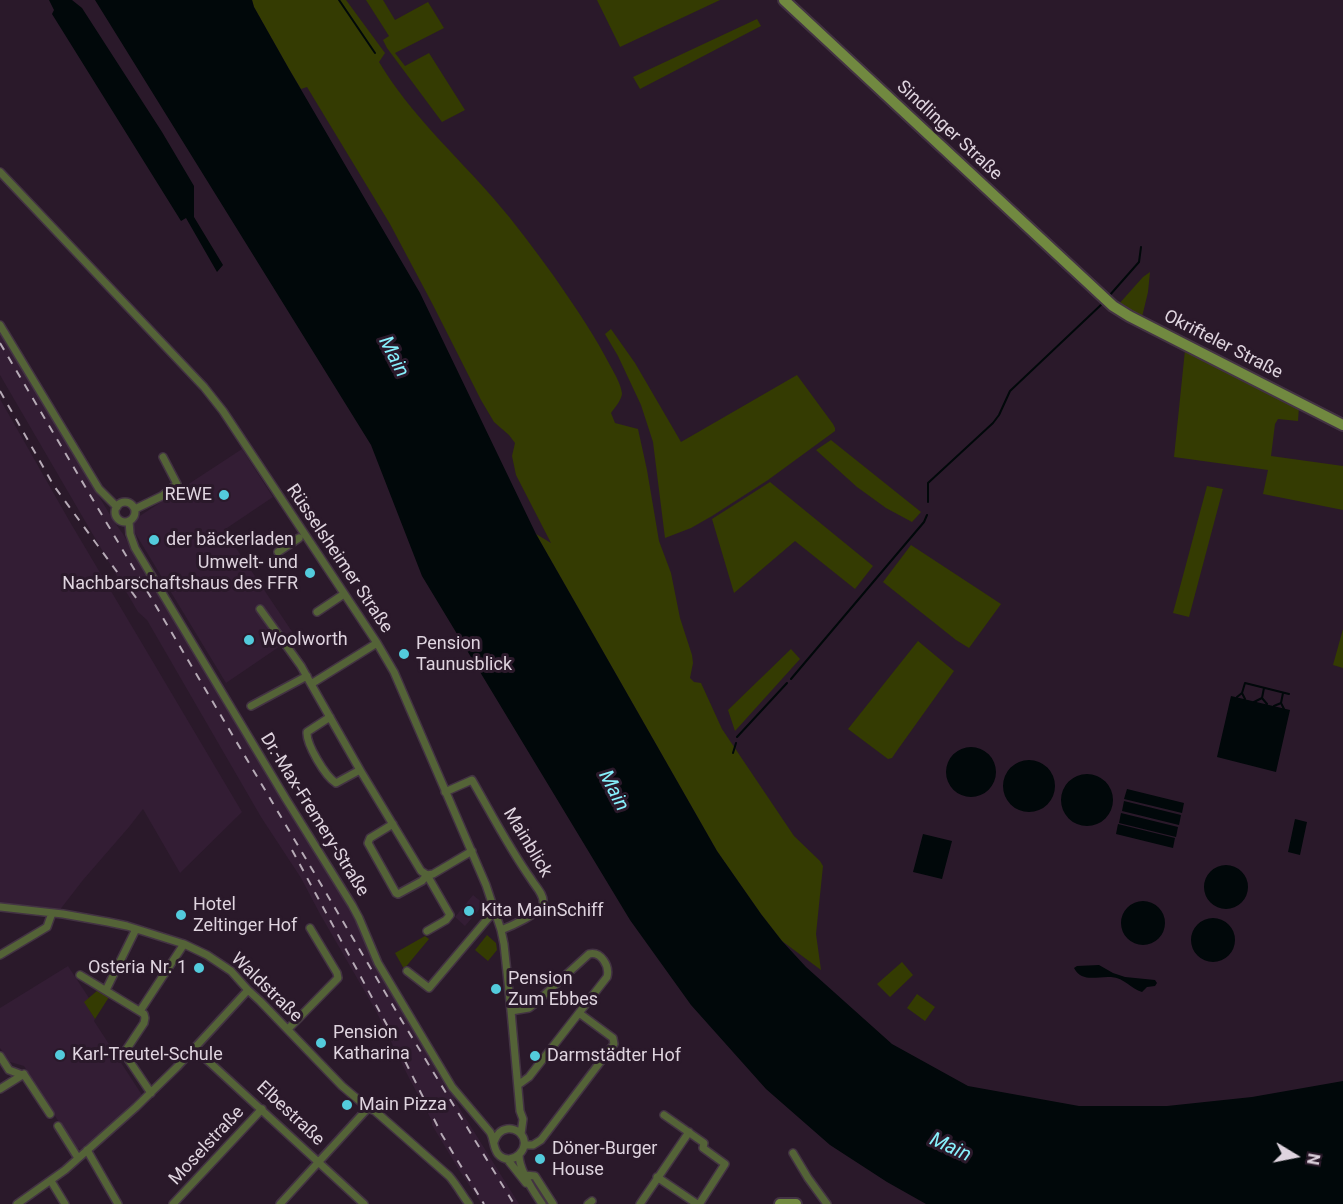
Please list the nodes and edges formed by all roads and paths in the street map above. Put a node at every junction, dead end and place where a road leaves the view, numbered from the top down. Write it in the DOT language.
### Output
graph roads {
  1 [pos="784,0"];
  2 [pos="0,172"];
  3 [pos="1092,287"];
  4 [pos="0,325"];
  5 [pos="1343,425"];
  6 [pos="163,457"];
  7 [pos="117,507"];
  8 [pos="135,509"];
  9 [pos="129,521"];
  10 [pos="299,538"];
  11 [pos="278,552"];
  12 [pos="344,594"];
  13 [pos="260,609"];
  14 [pos="317,612"];
  15 [pos="377,643"];
  16 [pos="307,676"];
  17 [pos="311,684"];
  18 [pos="251,706"];
  19 [pos="330,717"];
  20 [pos="360,770"];
  21 [pos="445,792"];
  22 [pos="393,824"];
  23 [pos="472,851"];
  24 [pos="427,874"];
  25 [pos="0,907"];
  26 [pos="495,910"];
  27 [pos="51,913"];
  28 [pos="310,927"];
  29 [pos="136,929"];
  30 [pos="501,930"];
  31 [pos="427,931"];
  32 [pos="184,944"];
  33 [pos="0,955"];
  34 [pos="407,971"];
  35 [pos="80,975"];
  36 [pos="106,990"];
  37 [pos="248,990"];
  38 [pos="140,1011"];
  39 [pos="511,1011"];
  40 [pos="579,1013"];
  41 [pos="288,1029"];
  42 [pos="194,1048"];
  43 [pos="0,1056"];
  44 [pos="24,1074"];
  45 [pos="518,1085"];
  46 [pos="0,1089"];
  47 [pos="151,1093"];
  48 [pos="368,1108"];
  49 [pos="262,1109"];
  50 [pos="520,1111"];
  51 [pos="50,1114"];
  52 [pos="664,1115"];
  53 [pos="481,1120"];
  54 [pos="58,1126"];
  55 [pos="509,1129"];
  56 [pos="500,1132"];
  57 [pos="689,1132"];
  58 [pos="520,1134"];
  59 [pos="494,1142"];
  60 [pos="524,1145"];
  61 [pos="87,1150"];
  62 [pos="793,1153"];
  63 [pos="519,1155"];
  64 [pos="78,1158"];
  65 [pos="507,1159"];
  66 [pos="319,1162"];
  67 [pos="525,1175"];
  68 [pos="657,1178"];
  69 [pos="51,1181"];
  70 [pos="532,1189"];
  71 [pos="17,1204"];
  72 [pos="65,1204"];
  73 [pos="118,1204"];
  74 [pos="173,1204"];
  75 [pos="280,1204"];
  76 [pos="364,1204"];
  77 [pos="469,1204"];
  78 [pos="542,1204"];
  79 [pos="553,1204"];
  80 [pos="640,1204"];
  81 [pos="780,1204"];
  82 [pos="796,1204"];
  83 [pos="827,1204"];
  1 -- 3 [label="street, Sindlinger Straße"];
  2 -- 12 [label="street, Rüsselsheimer Straße"];
  3 -- 5 [label="street, Okrifteler Straße"];
  4 -- 7 [label="street"];
  6 -- 8 [label="street"];
  7 -- 8 [label="street"];
  7 -- 9 [label="street"];
  8 -- 9 [label="street"];
  9 -- 53 [label="street, Dr.-Max-Fremery-Straße"];
  10 -- 11 [label="street"];
  12 -- 14 [label="street"];
  12 -- 15 [label="street, Rüsselsheimer Straße"];
  13 -- 16 [label="street"];
  15 -- 17 [label="street"];
  15 -- 21 [label="street, Rüsselsheimer Straße"];
  16 -- 17 [label="street"];
  16 -- 18 [label="street"];
  17 -- 19 [label="street"];
  19 -- 20 [label="street"];
  19 -- 20 [label="street"];
  20 -- 22 [label="street"];
  21 -- 23 [label="street, Rüsselsheimer Straße"];
  21 -- 30 [label="street, Mainblick"];
  22 -- 24 [label="street"];
  22 -- 24 [label="street"];
  23 -- 24 [label="street"];
  23 -- 26 [label="street, Rüsselsheimer Straße"];
  24 -- 31 [label="street"];
  25 -- 27 [label="street, Waldstraße"];
  26 -- 30 [label="street, Rüsselsheimer Straße"];
  26 -- 34 [label="street"];
  27 -- 29 [label="street, Waldstraße"];
  27 -- 33 [label="street"];
  28 -- 41 [label="street"];
  29 -- 32 [label="street, Waldstraße"];
  29 -- 36 [label="street"];
  30 -- 39 [label="street, Rüsselsheimer Straße"];
  32 -- 37 [label="street, Waldstraße"];
  32 -- 38 [label="street"];
  35 -- 36 [label="street"];
  36 -- 38 [label="street"];
  37 -- 41 [label="street, Waldstraße"];
  37 -- 42 [label="street"];
  38 -- 47 [label="street"];
  39 -- 40 [label="street"];
  39 -- 45 [label="street, Rüsselsheimer Straße"];
  40 -- 45 [label="street"];
  40 -- 60 [label="street"];
  41 -- 48 [label="street, Waldstraße"];
  42 -- 47 [label="street"];
  42 -- 49 [label="street, Elbestraße"];
  43 -- 44 [label="street"];
  44 -- 46 [label="street"];
  44 -- 51 [label="street"];
  45 -- 50 [label="street, Rüsselsheimer Straße"];
  47 -- 61 [label="street"];
  48 -- 66 [label="street"];
  48 -- 77 [label="street, Waldstraße"];
  49 -- 66 [label="street, Elbestraße"];
  49 -- 74 [label="street, Moselstraße"];
  50 -- 55 [label="street"];
  50 -- 58 [label="street, Rüsselsheimer Straße"];
  52 -- 57 [label="street"];
  53 -- 56 [label="street, Dr.-Max-Fremery-Straße"];
  53 -- 59 [label="street, Dr.-Max-Fremery-Straße"];
  54 -- 64 [label="street"];
  55 -- 56 [label="street"];
  55 -- 58 [label="street"];
  56 -- 59 [label="street"];
  57 -- 68 [label="street"];
  57 -- 68 [label="street"];
  58 -- 60 [label="street"];
  59 -- 65 [label="street"];
  60 -- 63 [label="street"];
  61 -- 64 [label="street"];
  61 -- 73 [label="street"];
  62 -- 83 [label="street"];
  63 -- 65 [label="street"];
  63 -- 67 [label="street"];
  64 -- 69 [label="street"];
  65 -- 70 [label="street"];
  66 -- 75 [label="street"];
  66 -- 76 [label="street, Elbestraße"];
  67 -- 70 [label="street"];
  67 -- 79 [label="street"];
  68 -- 80 [label="street"];
  69 -- 71 [label="street"];
  69 -- 72 [label="street"];
  70 -- 78 [label="street"];
  81 -- 82 [label="street"];
}
